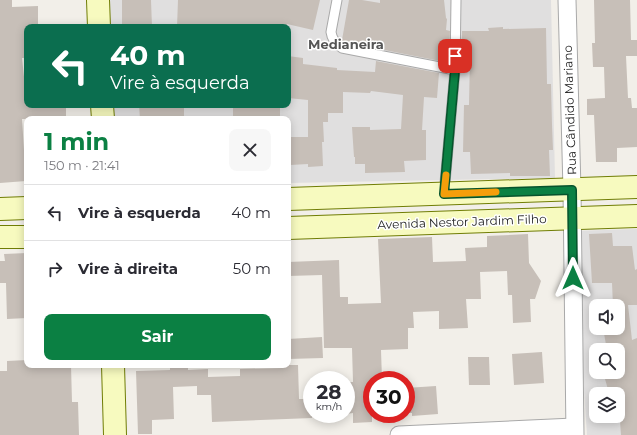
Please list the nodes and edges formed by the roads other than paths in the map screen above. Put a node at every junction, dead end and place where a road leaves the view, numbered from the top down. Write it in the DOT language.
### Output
graph roads {
  1 [pos="98,0"];
  2 [pos="337,0"];
  3 [pos="456,0"];
  4 [pos="567,0"];
  5 [pos="99,24"];
  6 [pos="455,70"];
  7 [pos="637,188"];
  8 [pos="572,190"];
  9 [pos="444,194"];
  10 [pos="291,200"];
  11 [pos="24,208"];
  12 [pos="0,209"];
  13 [pos="637,216"];
  14 [pos="573,218"];
  15 [pos="291,228"];
  16 [pos="24,236"];
  17 [pos="0,238"];
  18 [pos="113,368"];
  19 [pos="575,431"];
  20 [pos="115,435"];
  21 [pos="399,435"];
  1 -- 5 [label="main road"];
  2 -- 6 [label="lane"];
  3 -- 6 [label="lane"];
  4 -- 8 [label="street, Rua Cândido Mariano"];
  6 -- 9 [label="lane"];
  7 -- 8 [label="main road"];
  8 -- 9 [label="main road"];
  8 -- 14 [label="street, Rua Cândido Mariano"];
  9 -- 10 [label="main road"];
  11 -- 12 [label="main road"];
  13 -- 14 [label="main road, Avenida Nestor Jardim Filho"];
  14 -- 15 [label="main road, Avenida Nestor Jardim Filho"];
  14 -- 19 [label="street, Rua Cândido Mariano"];
  16 -- 17 [label="main road"];
  18 -- 20 [label="main road"];
  19 -- 21 [label="street"];
}
